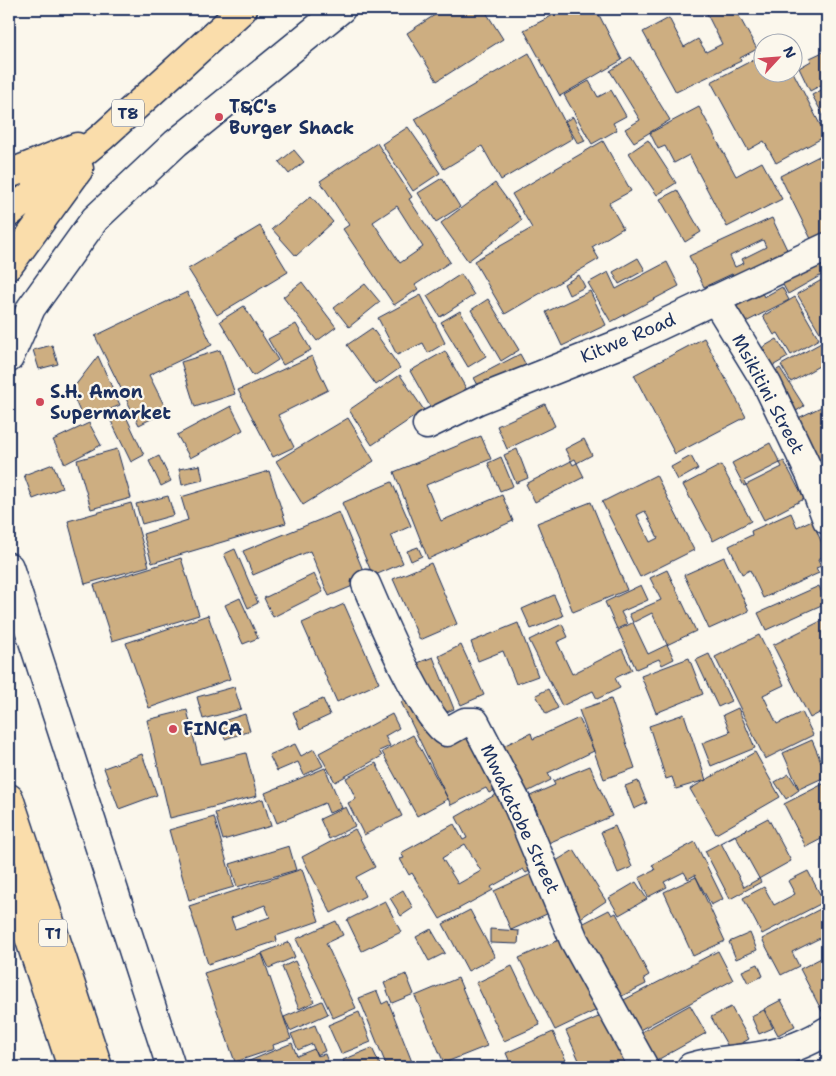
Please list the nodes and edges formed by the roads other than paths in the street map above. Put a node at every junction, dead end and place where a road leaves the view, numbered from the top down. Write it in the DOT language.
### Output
graph roads {
  1 [pos="243,9"];
  2 [pos="341,9"];
  3 [pos="102,137"];
  4 [pos="9,174"];
  5 [pos="9,213"];
  6 [pos="827,247"];
  7 [pos="9,266"];
  8 [pos="715,299"];
  9 [pos="9,358"];
  10 [pos="427,425"];
  11 [pos="827,520"];
  12 [pos="9,567"];
  13 [pos="366,584"];
  14 [pos="9,798"];
  15 [pos="9,877"];
  16 [pos="827,1031"];
  17 [pos="72,1067"];
  18 [pos="98,1067"];
  19 [pos="171,1067"];
  20 [pos="644,1067"];
  21 [pos="691,1067"];
  1 -- 3 [label="highway, T8"];
  2 -- 9 [label="street"];
  3 -- 4 [label="highway"];
  3 -- 5 [label="highway, T8"];
  3 -- 7 [label="highway"];
  6 -- 8 [label="street, Kitwe Road"];
  8 -- 10 [label="street, Kitwe Road"];
  8 -- 11 [label="street, Msikitini Street"];
  12 -- 19 [label="street"];
  13 -- 20 [label="street, Mwakatobe Street"];
  14 -- 18 [label="highway, T1"];
  15 -- 17 [label="highway, T1"];
  16 -- 21 [label="street"];
}
